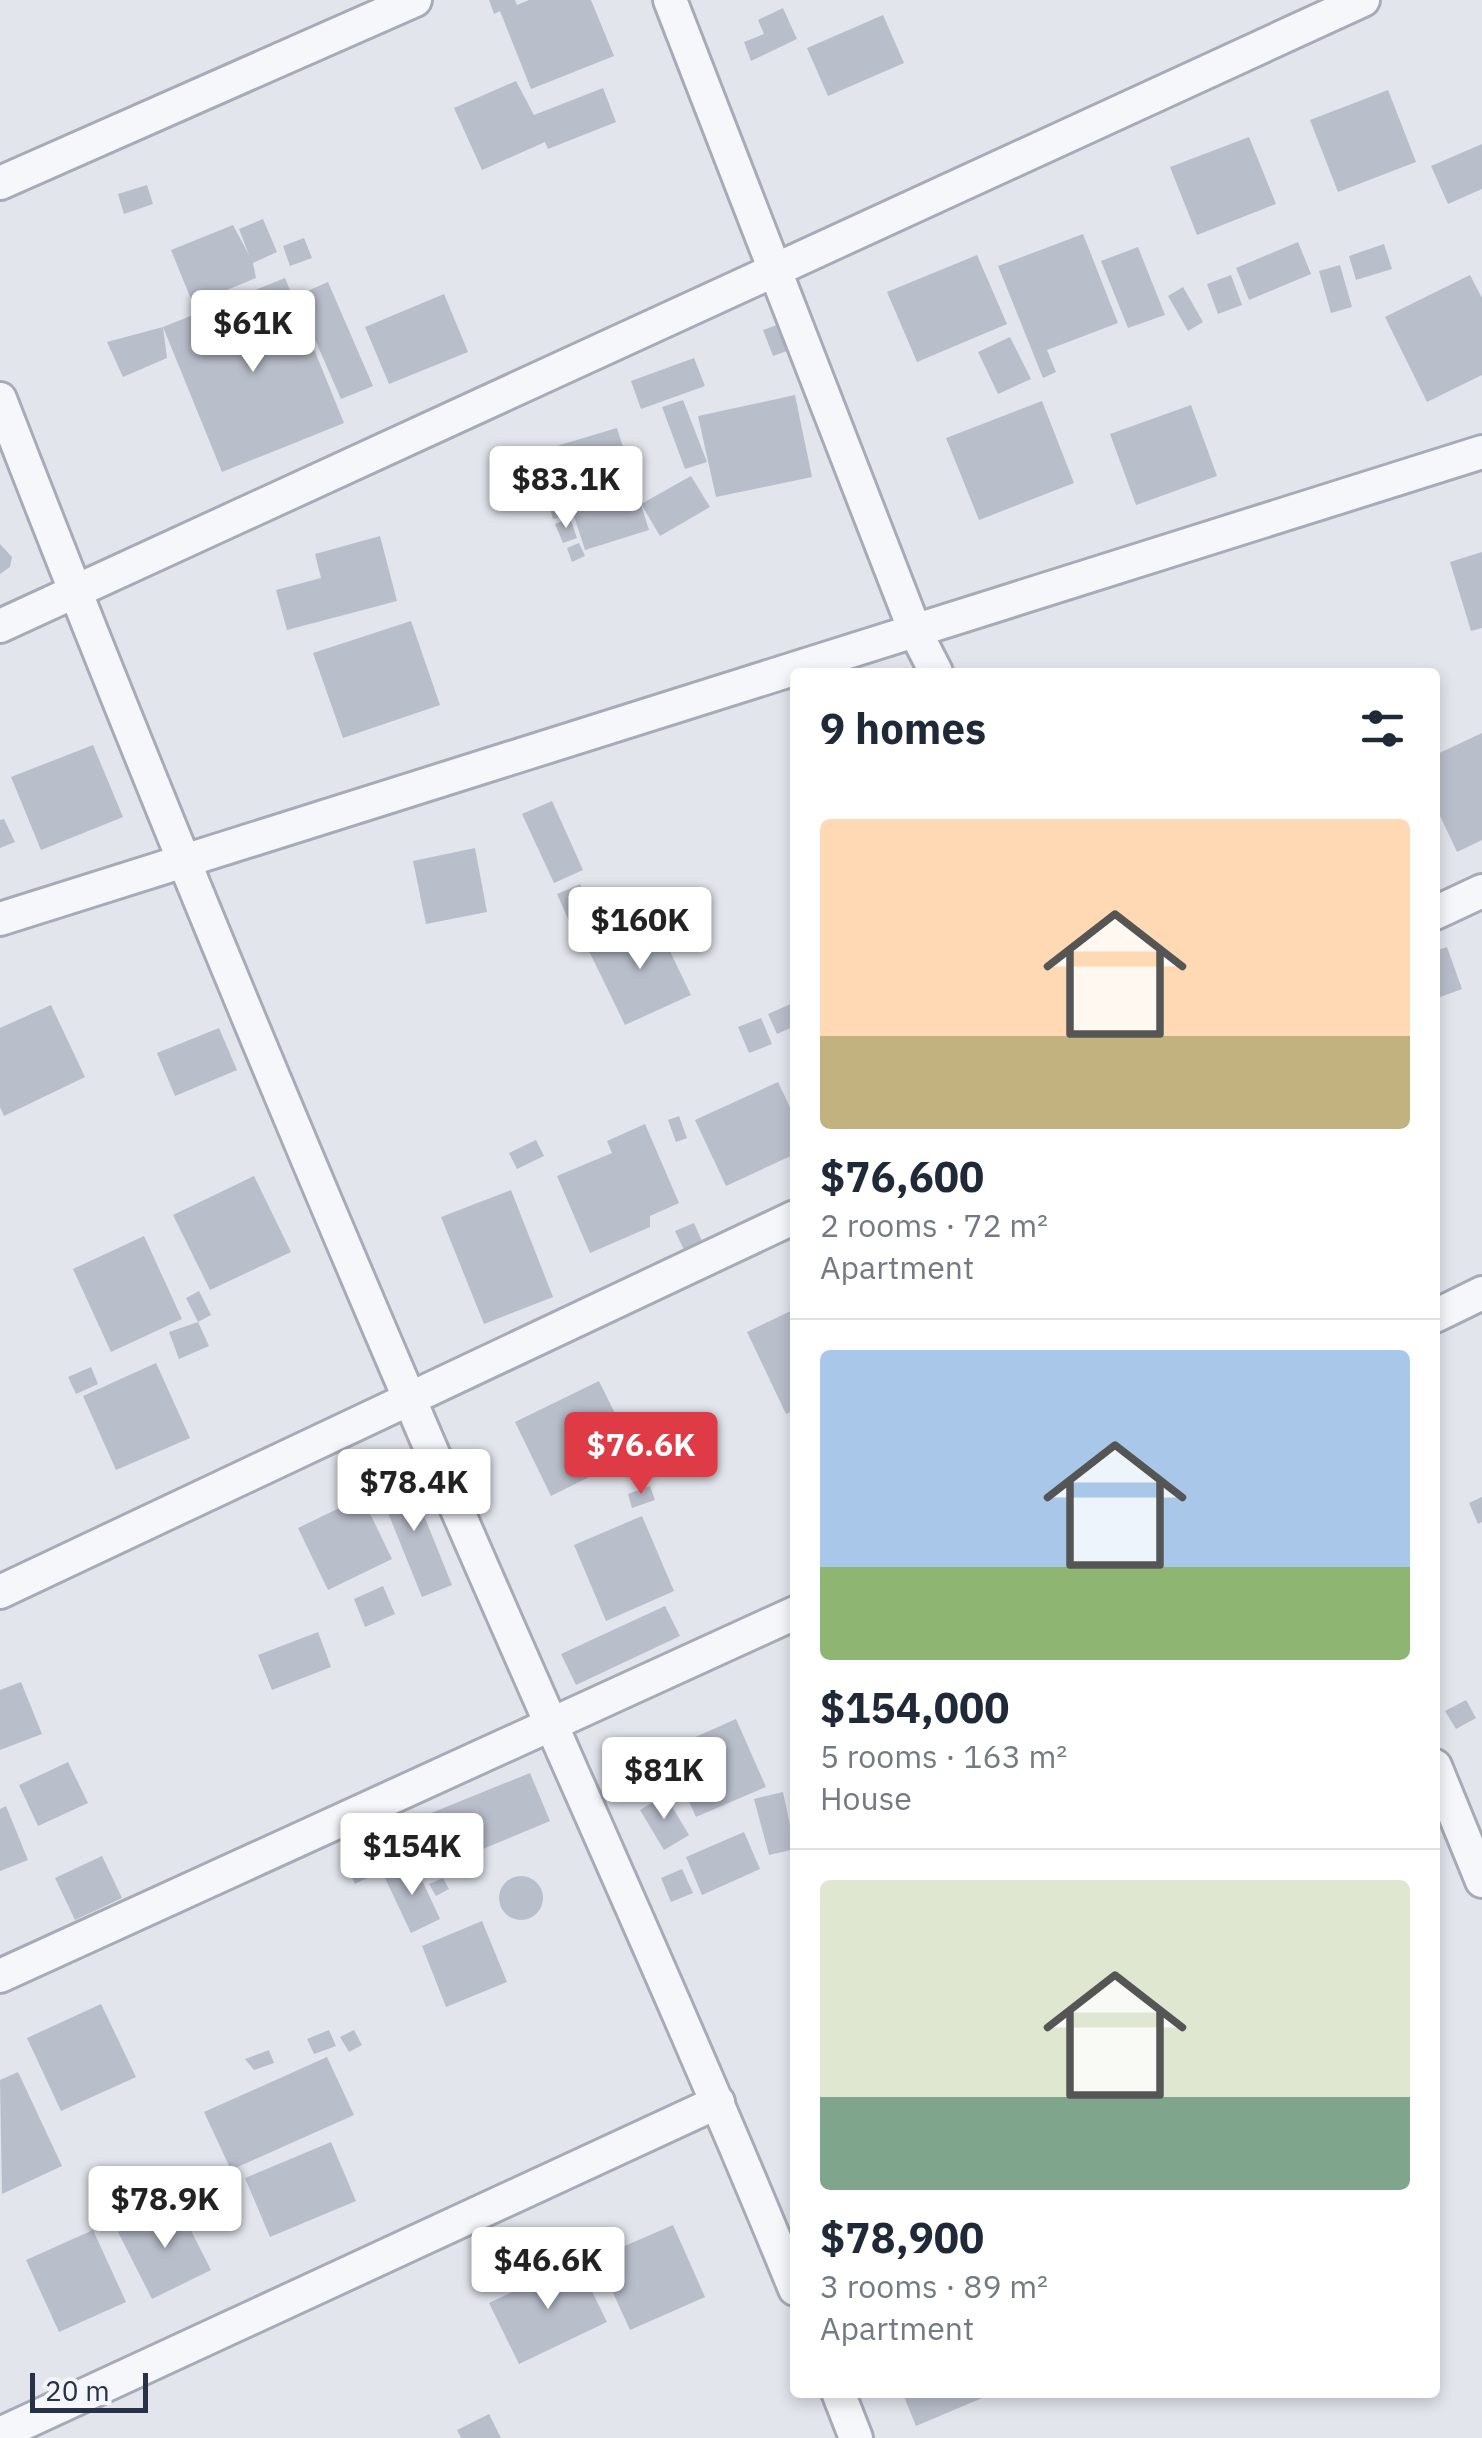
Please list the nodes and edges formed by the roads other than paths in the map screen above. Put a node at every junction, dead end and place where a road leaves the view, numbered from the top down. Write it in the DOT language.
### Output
graph roads {
  1 [pos="415,0"];
  2 [pos="670,0"];
  3 [pos="1363,0"];
  4 [pos="0,183"];
  5 [pos="776,270"];
  6 [pos="0,399"];
  7 [pos="1482,452"];
  8 [pos="74,592"];
  9 [pos="0,626"];
  10 [pos="915,630"];
  11 [pos="795,668"];
  12 [pos="934,668"];
  13 [pos="790,669"];
  14 [pos="186,860"];
  15 [pos="1482,891"];
  16 [pos="1440,912"];
  17 [pos="0,918"];
  18 [pos="790,1218"];
  19 [pos="1482,1293"];
  20 [pos="1440,1314"];
  21 [pos="409,1398"];
  22 [pos="0,1592"];
  23 [pos="790,1615"];
  24 [pos="551,1726"];
  25 [pos="1440,1778"];
  26 [pos="1482,1881"];
  27 [pos="0,1976"];
  28 [pos="718,2102"];
  29 [pos="790,2276"];
  30 [pos="840,2398"];
  31 [pos="0,2435"];
  32 [pos="856,2438"];
  1 -- 4 [label="street"];
  2 -- 5 [label="street"];
  3 -- 5 [label="street"];
  5 -- 8 [label="street"];
  5 -- 10 [label="street"];
  6 -- 8 [label="street"];
  7 -- 10 [label="street"];
  8 -- 9 [label="street"];
  8 -- 14 [label="street"];
  10 -- 11 [label="street"];
  10 -- 12 [label="street"];
  13 -- 14 [label="street"];
  14 -- 17 [label="street"];
  14 -- 21 [label="street"];
  15 -- 16 [label="street"];
  18 -- 21 [label="street"];
  19 -- 20 [label="street"];
  21 -- 22 [label="street"];
  21 -- 24 [label="street"];
  23 -- 24 [label="street"];
  24 -- 27 [label="street"];
  24 -- 28 [label="street"];
  25 -- 26 [label="street"];
  28 -- 29 [label="street"];
  28 -- 31 [label="street"];
  30 -- 32 [label="street"];
}
